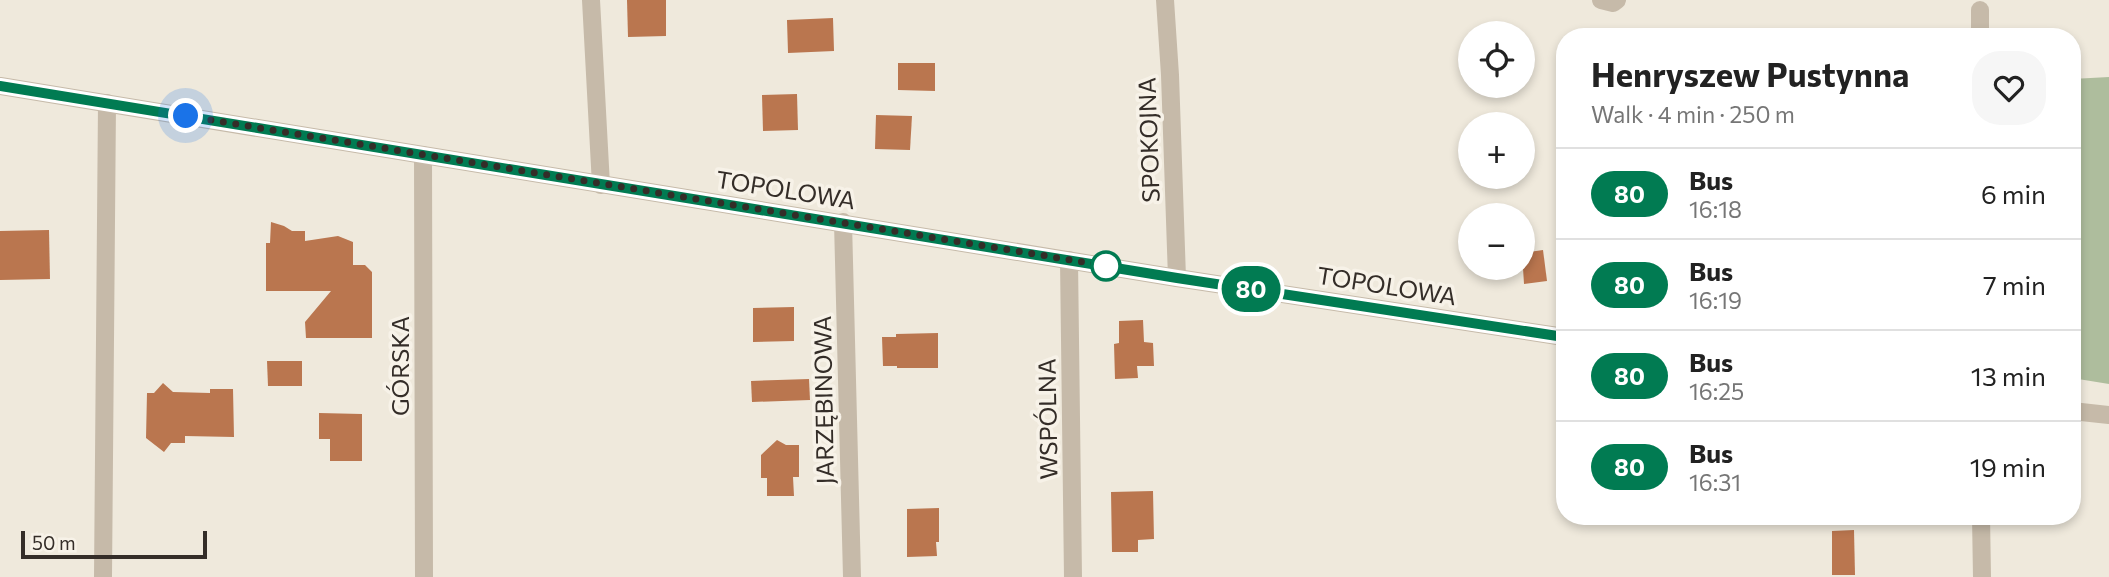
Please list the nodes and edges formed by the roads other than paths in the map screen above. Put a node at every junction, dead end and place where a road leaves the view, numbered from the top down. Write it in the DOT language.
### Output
graph roads {
  1 [pos="591,0"];
  2 [pos="1165,0"];
  3 [pos="1980,9"];
  4 [pos="1980,28"];
  5 [pos="0,86"];
  6 [pos="107,103"];
  7 [pos="423,155"];
  8 [pos="601,185"];
  9 [pos="843,222"];
  10 [pos="1069,260"];
  11 [pos="1177,278"];
  12 [pos="1556,336"];
  13 [pos="2081,412"];
  14 [pos="2109,415"];
  15 [pos="1981,525"];
  16 [pos="103,577"];
  17 [pos="424,577"];
  18 [pos="852,577"];
  19 [pos="1073,577"];
  20 [pos="1982,577"];
  1 -- 8 [label="street"];
  2 -- 11 [label="street, SPOKOJNA"];
  3 -- 4 [label="street"];
  5 -- 6 [label="street, TOPOLOWA"];
  6 -- 7 [label="street, TOPOLOWA"];
  6 -- 16 [label="street"];
  7 -- 8 [label="street, TOPOLOWA"];
  7 -- 17 [label="street, GÓRSKA"];
  8 -- 9 [label="street, TOPOLOWA"];
  9 -- 10 [label="street, TOPOLOWA"];
  9 -- 18 [label="street, JARZĘBINOWA"];
  10 -- 11 [label="street, TOPOLOWA"];
  10 -- 19 [label="street, WSPÓLNA"];
  11 -- 12 [label="street, TOPOLOWA"];
  13 -- 14 [label="street"];
  15 -- 20 [label="street"];
}
